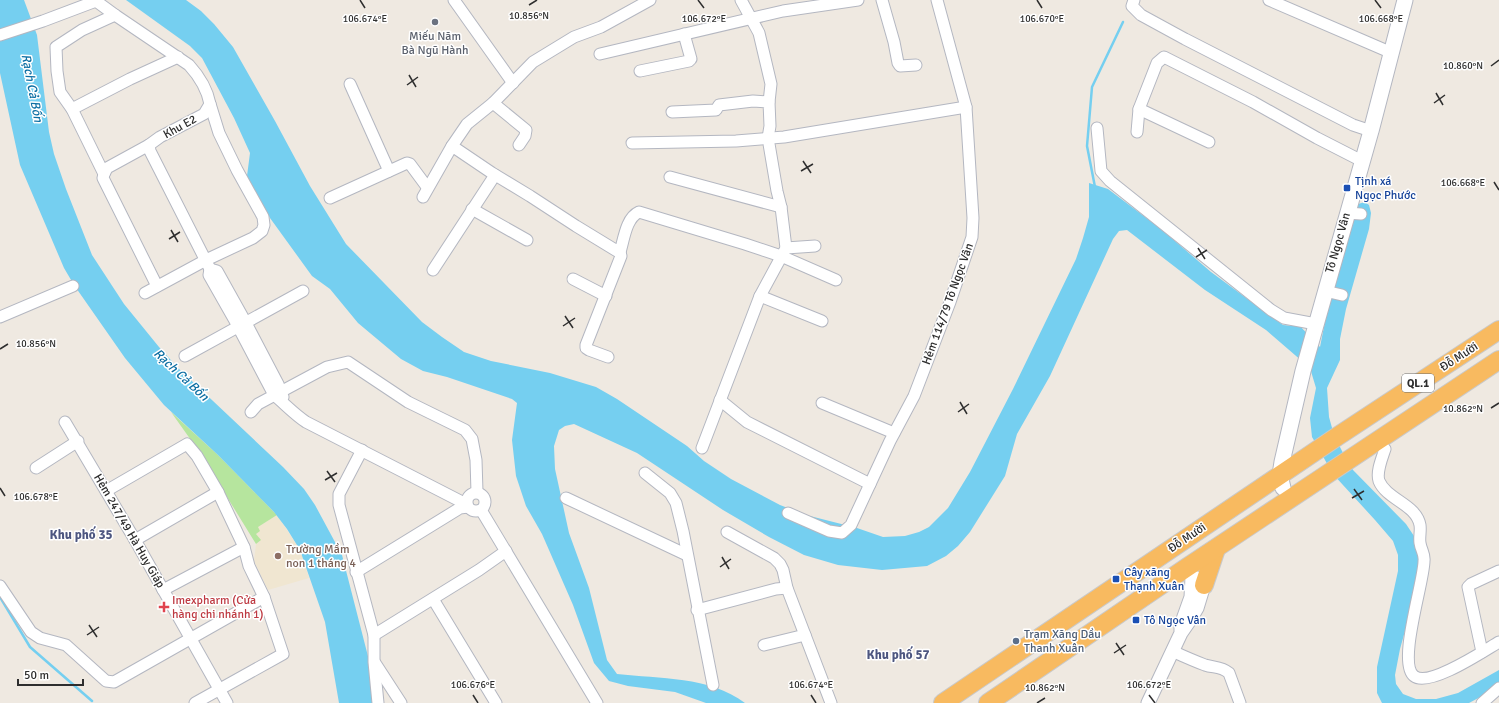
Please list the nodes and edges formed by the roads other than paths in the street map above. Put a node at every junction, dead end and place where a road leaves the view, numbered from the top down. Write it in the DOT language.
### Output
graph roads {
  1 [pos="454,0"];
  2 [pos="650,0"];
  3 [pos="741,0"];
  4 [pos="858,0"];
  5 [pos="882,0"];
  6 [pos="937,0"];
  7 [pos="1134,0"];
  8 [pos="1269,0"];
  9 [pos="1405,0"];
  10 [pos="96,1"];
  11 [pos="115,15"];
  12 [pos="750,19"];
  13 [pos="684,34"];
  14 [pos="0,35"];
  15 [pos="1392,53"];
  16 [pos="600,54"];
  17 [pos="178,57"];
  18 [pos="916,65"];
  19 [pos="640,71"];
  20 [pos="513,83"];
  21 [pos="350,84"];
  22 [pos="769,102"];
  23 [pos="493,103"];
  24 [pos="210,104"];
  25 [pos="966,107"];
  26 [pos="1139,108"];
  27 [pos="72,110"];
  28 [pos="672,112"];
  29 [pos="1097,128"];
  30 [pos="1371,131"];
  31 [pos="1137,132"];
  32 [pos="768,138"];
  33 [pos="1209,142"];
  34 [pos="632,143"];
  35 [pos="519,145"];
  36 [pos="150,146"];
  37 [pos="452,146"];
  38 [pos="1362,161"];
  39 [pos="389,171"];
  40 [pos="104,174"];
  41 [pos="495,175"];
  42 [pos="670,177"];
  43 [pos="330,198"];
  44 [pos="781,207"];
  45 [pos="472,210"];
  46 [pos="527,240"];
  47 [pos="815,246"];
  48 [pos="620,252"];
  49 [pos="784,252"];
  50 [pos="208,265"];
  51 [pos="433,270"];
  52 [pos="573,279"];
  53 [pos="836,280"];
  54 [pos="73,286"];
  55 [pos="158,286"];
  56 [pos="303,291"];
  57 [pos="1327,292"];
  58 [pos="145,294"];
  59 [pos="1342,295"];
  60 [pos="606,296"];
  61 [pos="760,296"];
  62 [pos="0,317"];
  63 [pos="822,321"];
  64 [pos="242,325"];
  65 [pos="1315,329"];
  66 [pos="1499,330"];
  67 [pos="1499,342"];
  68 [pos="185,356"];
  69 [pos="608,357"];
  70 [pos="1499,360"];
  71 [pos="1499,373"];
  72 [pos="278,393"];
  73 [pos="720,400"];
  74 [pos="822,403"];
  75 [pos="251,412"];
  76 [pos="66,422"];
  77 [pos="894,432"];
  78 [pos="78,441"];
  79 [pos="702,448"];
  80 [pos="1385,449"];
  81 [pos="362,450"];
  82 [pos="1348,452"];
  83 [pos="36,468"];
  84 [pos="1321,470"];
  85 [pos="645,473"];
  86 [pos="1282,481"];
  87 [pos="870,484"];
  88 [pos="106,490"];
  89 [pos="218,492"];
  90 [pos="477,492"];
  91 [pos="566,498"];
  92 [pos="467,506"];
  93 [pos="481,510"];
  94 [pos="788,513"];
  95 [pos="727,532"];
  96 [pos="135,540"];
  97 [pos="244,547"];
  98 [pos="506,551"];
  99 [pos="687,555"];
  100 [pos="1187,567"];
  101 [pos="1499,571"];
  102 [pos="356,572"];
  103 [pos="0,586"];
  104 [pos="787,588"];
  105 [pos="163,590"];
  106 [pos="264,597"];
  107 [pos="433,599"];
  108 [pos="697,610"];
  109 [pos="374,635"];
  110 [pos="805,635"];
  111 [pos="190,639"];
  112 [pos="1499,642"];
  113 [pos="764,645"];
  114 [pos="1172,651"];
  115 [pos="1482,652"];
  116 [pos="374,662"];
  117 [pos="713,685"];
  118 [pos="1499,688"];
  119 [pos="219,689"];
  120 [pos="195,703"];
  121 [pos="227,703"];
  122 [pos="378,703"];
  123 [pos="401,703"];
  124 [pos="496,703"];
  125 [pos="596,703"];
  126 [pos="831,703"];
  127 [pos="944,703"];
  128 [pos="963,703"];
  129 [pos="988,703"];
  130 [pos="1008,703"];
  131 [pos="1148,703"];
  132 [pos="1240,703"];
  133 [pos="1482,703"];
  1 -- 20 [label="street"];
  2 -- 20 [label="street"];
  3 -- 12 [label="street"];
  4 -- 12 [label="street"];
  5 -- 18 [label="street"];
  6 -- 25 [label="street, Hẻm 114/79 Tô Ngọc Vân"];
  7 -- 30 [label="street"];
  8 -- 15 [label="street"];
  9 -- 15 [label="main road, Tô Ngọc Vân"];
  10 -- 11 [label="street"];
  10 -- 14 [label="street"];
  11 -- 17 [label="street"];
  11 -- 27 [label="street"];
  12 -- 13 [label="street"];
  12 -- 22 [label="street"];
  13 -- 16 [label="street"];
  13 -- 19 [label="street"];
  15 -- 30 [label="main road, Tô Ngọc Vân"];
  17 -- 24 [label="street"];
  17 -- 27 [label="street"];
  20 -- 23 [label="street"];
  21 -- 39 [label="street"];
  22 -- 28 [label="street"];
  22 -- 32 [label="street"];
  23 -- 35 [label="street"];
  23 -- 37 [label="street"];
  24 -- 36 [label="street, Khu E2"];
  24 -- 50 [label="street"];
  25 -- 32 [label="street"];
  25 -- 77 [label="street, Hẻm 114/79 Tô Ngọc Vân"];
  26 -- 31 [label="street"];
  26 -- 33 [label="street"];
  26 -- 38 [label="street"];
  27 -- 40 [label="street"];
  29 -- 65 [label="street"];
  30 -- 38 [label="main road, Tô Ngọc Vân"];
  32 -- 34 [label="street"];
  32 -- 44 [label="street"];
  36 -- 40 [label="street"];
  36 -- 50 [label="street, Khu E2"];
  37 -- 39 [label="street"];
  37 -- 41 [label="street"];
  38 -- 57 [label="main road, Tô Ngọc Vân"];
  39 -- 43 [label="street"];
  40 -- 55 [label="street"];
  41 -- 45 [label="street"];
  41 -- 48 [label="street"];
  42 -- 44 [label="street"];
  44 -- 49 [label="street"];
  45 -- 46 [label="street"];
  45 -- 51 [label="street"];
  47 -- 49 [label="street"];
  48 -- 49 [label="street"];
  48 -- 60 [label="street"];
  49 -- 53 [label="street"];
  49 -- 61 [label="street"];
  50 -- 55 [label="street"];
  50 -- 64 [label="street, Khu E2"];
  52 -- 60 [label="street"];
  54 -- 62 [label="street"];
  55 -- 58 [label="street"];
  56 -- 64 [label="street"];
  57 -- 59 [label="street"];
  57 -- 65 [label="main road, Tô Ngọc Vân"];
  60 -- 69 [label="street"];
  61 -- 63 [label="street"];
  61 -- 73 [label="street"];
  64 -- 68 [label="street"];
  64 -- 72 [label="street, Khu E2"];
  65 -- 86 [label="main road, Tô Ngọc Vân"];
  66 -- 82 [label="highway, Đỗ Mười / QL.1"];
  67 -- 82 [label="highway, Đỗ Mười / QL.1"];
  70 -- 82 [label="highway, Đỗ Mười / QL.1"];
  71 -- 80 [label="highway, QL.1"];
  72 -- 75 [label="street"];
  72 -- 81 [label="street"];
  72 -- 90 [label="street"];
  73 -- 79 [label="street"];
  73 -- 87 [label="street"];
  74 -- 77 [label="street"];
  76 -- 78 [label="street, Hẻm 247/49 Hà Huy Giáp"];
  77 -- 87 [label="street, Hẻm 114/79 Tô Ngọc Vân"];
  78 -- 83 [label="street"];
  78 -- 88 [label="street, Hẻm 247/49 Hà Huy Giáp"];
  80 -- 82 [label="highway, QL.1"];
  80 -- 115 [label="street"];
  81 -- 92 [label="street"];
  81 -- 102 [label="street"];
  82 -- 84 [label="highway, QL.1"];
  82 -- 84 [label="highway, QL.1"];
  84 -- 86 [label="highway, Đỗ Mười / QL.1"];
  84 -- 100 [label="highway, Đỗ Mười / QL.1"];
  85 -- 99 [label="street"];
  86 -- 100 [label="highway, Đỗ Mười / QL.1"];
  87 -- 94 [label="street, Hẻm 114/79 Tô Ngọc Vân"];
  88 -- 89 [label="street"];
  88 -- 96 [label="street, Hẻm 247/49 Hà Huy Giáp"];
  89 -- 96 [label="street"];
  89 -- 97 [label="street"];
  90 -- 92 [label="street"];
  90 -- 93 [label="street"];
  91 -- 99 [label="street"];
  92 -- 93 [label="street"];
  92 -- 102 [label="street"];
  93 -- 98 [label="street"];
  95 -- 104 [label="street"];
  96 -- 105 [label="street, Hẻm 247/49 Hà Huy Giáp"];
  97 -- 105 [label="street"];
  97 -- 106 [label="street"];
  98 -- 107 [label="street"];
  98 -- 125 [label="street"];
  99 -- 108 [label="street"];
  100 -- 114 [label="street"];
  100 -- 127 [label="highway, Đỗ Mười / QL.1"];
  100 -- 128 [label="highway, Đỗ Mười / QL.1"];
  100 -- 129 [label="highway, Đỗ Mười / QL.1"];
  100 -- 130 [label="highway, Đỗ Mười / QL.1"];
  101 -- 115 [label="street"];
  102 -- 109 [label="street"];
  103 -- 111 [label="street"];
  104 -- 108 [label="street"];
  104 -- 110 [label="street"];
  105 -- 111 [label="street, Hẻm 247/49 Hà Huy Giáp"];
  106 -- 111 [label="street"];
  106 -- 119 [label="street"];
  107 -- 109 [label="street"];
  107 -- 124 [label="street"];
  108 -- 117 [label="street"];
  109 -- 116 [label="street"];
  110 -- 113 [label="street"];
  110 -- 126 [label="street"];
  111 -- 119 [label="street, Hẻm 247/49 Hà Huy Giáp"];
  112 -- 115 [label="street"];
  114 -- 131 [label="street"];
  114 -- 132 [label="street"];
  116 -- 122 [label="street"];
  116 -- 123 [label="street"];
  118 -- 133 [label="street"];
  119 -- 120 [label="street"];
  119 -- 121 [label="street, Hẻm 247/49 Hà Huy Giáp"];
}
